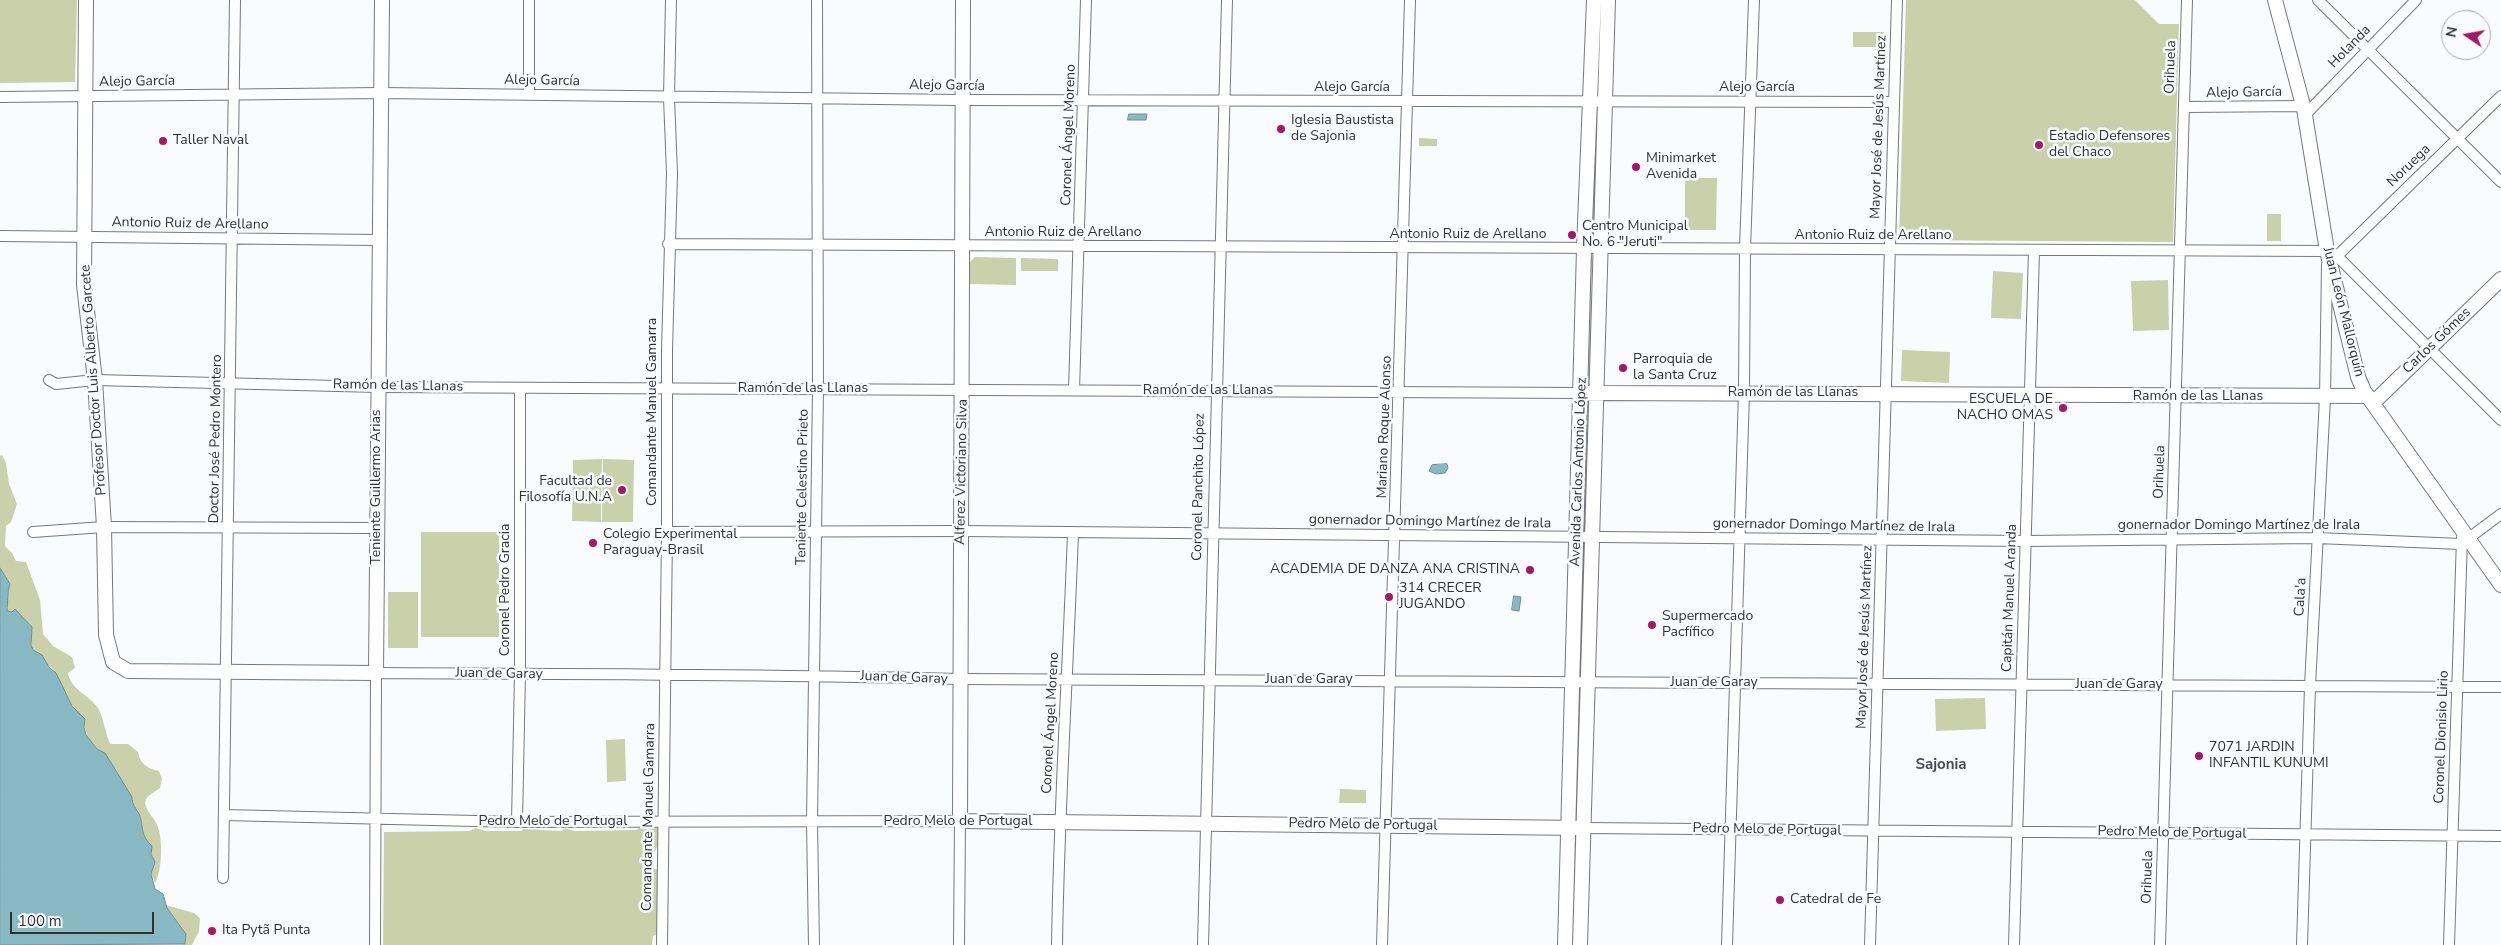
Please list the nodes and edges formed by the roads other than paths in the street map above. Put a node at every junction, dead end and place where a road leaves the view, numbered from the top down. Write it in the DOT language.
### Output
graph roads {
  1 [pos="86,0"];
  2 [pos="235,0"];
  3 [pos="382,0"];
  4 [pos="528,0"];
  5 [pos="671,0"];
  6 [pos="817,0"];
  7 [pos="963,0"];
  8 [pos="1086,0"];
  9 [pos="1227,0"];
  10 [pos="1410,0"];
  11 [pos="1594,0"];
  12 [pos="1608,0"];
  13 [pos="1754,0"];
  14 [pos="1897,0"];
  15 [pos="2187,0"];
  16 [pos="2275,0"];
  17 [pos="2318,0"];
  18 [pos="2416,0"];
  19 [pos="2367,49"];
  20 [pos="381,93"];
  21 [pos="234,94"];
  22 [pos="529,94"];
  23 [pos="87,96"];
  24 [pos="2501,96"];
  25 [pos="0,97"];
  26 [pos="669,98"];
  27 [pos="819,99"];
  28 [pos="962,100"];
  29 [pos="1084,101"];
  30 [pos="1224,102"];
  31 [pos="1408,102"];
  32 [pos="1749,102"];
  33 [pos="1894,102"];
  34 [pos="1598,103"];
  35 [pos="2184,107"];
  36 [pos="2304,110"];
  37 [pos="2458,139"];
  38 [pos="2501,182"];
  39 [pos="0,236"];
  40 [pos="85,236"];
  41 [pos="232,239"];
  42 [pos="379,240"];
  43 [pos="816,243"];
  44 [pos="668,244"];
  45 [pos="962,246"];
  46 [pos="1079,247"];
  47 [pos="1220,247"];
  48 [pos="1404,248"];
  49 [pos="1584,249"];
  50 [pos="1600,249"];
  51 [pos="1745,249"];
  52 [pos="1890,250"];
  53 [pos="2034,251"];
  54 [pos="2180,252"];
  55 [pos="2332,254"];
  56 [pos="2501,279"];
  57 [pos="2430,349"];
  58 [pos="49,380"];
  59 [pos="95,380"];
  60 [pos="230,382"];
  61 [pos="378,387"];
  62 [pos="520,388"];
  63 [pos="666,388"];
  64 [pos="818,389"];
  65 [pos="963,390"];
  66 [pos="1074,390"];
  67 [pos="1216,391"];
  68 [pos="1400,392"];
  69 [pos="1744,392"];
  70 [pos="1582,393"];
  71 [pos="1596,393"];
  72 [pos="1886,393"];
  73 [pos="2176,396"];
  74 [pos="2030,397"];
  75 [pos="2324,398"];
  76 [pos="2370,400"];
  77 [pos="2501,420"];
  78 [pos="2501,514"];
  79 [pos="104,527"];
  80 [pos="229,527"];
  81 [pos="377,528"];
  82 [pos="961,530"];
  83 [pos="34,532"];
  84 [pos="667,532"];
  85 [pos="816,532"];
  86 [pos="1073,532"];
  87 [pos="1212,534"];
  88 [pos="1396,534"];
  89 [pos="1577,538"];
  90 [pos="1592,538"];
  91 [pos="1739,538"];
  92 [pos="2171,538"];
  93 [pos="2317,538"];
  94 [pos="2464,538"];
  95 [pos="1882,540"];
  96 [pos="2026,541"];
  97 [pos="2501,585"];
  98 [pos="118,666"];
  99 [pos="227,672"];
  100 [pos="376,673"];
  101 [pos="520,674"];
  102 [pos="816,675"];
  103 [pos="665,676"];
  104 [pos="960,679"];
  105 [pos="1068,679"];
  106 [pos="1208,680"];
  107 [pos="1391,681"];
  108 [pos="1573,682"];
  109 [pos="1588,682"];
  110 [pos="1735,683"];
  111 [pos="1878,683"];
  112 [pos="2167,685"];
  113 [pos="2021,686"];
  114 [pos="2310,686"];
  115 [pos="2457,687"];
  116 [pos="2501,687"];
  117 [pos="224,815"];
  118 [pos="375,820"];
  119 [pos="664,821"];
  120 [pos="960,821"];
  121 [pos="517,822"];
  122 [pos="812,822"];
  123 [pos="1059,822"];
  124 [pos="1205,824"];
  125 [pos="1385,826"];
  126 [pos="1569,828"];
  127 [pos="1584,828"];
  128 [pos="1730,829"];
  129 [pos="1874,830"];
  130 [pos="2017,832"];
  131 [pos="2163,833"];
  132 [pos="2306,835"];
  133 [pos="2452,836"];
  134 [pos="2501,836"];
  135 [pos="223,878"];
  136 [pos="376,945"];
  137 [pos="662,945"];
  138 [pos="814,945"];
  139 [pos="959,945"];
  140 [pos="1057,945"];
  141 [pos="1203,945"];
  142 [pos="1382,945"];
  143 [pos="1565,945"];
  144 [pos="1580,945"];
  145 [pos="1727,945"];
  146 [pos="1870,945"];
  147 [pos="2014,945"];
  148 [pos="2160,945"];
  149 [pos="2302,945"];
  150 [pos="2449,945"];
  1 -- 23 [label="street, Profesor Doctor Luis Alberto Garcete"];
  2 -- 21 [label="street, Doctor José Pedro Montero"];
  3 -- 20 [label="street, Teniente Guillermo Arias"];
  4 -- 22 [label="street"];
  5 -- 26 [label="street, Comandante Manuel Gamarra"];
  6 -- 27 [label="street, Teniente Celestino Prieto"];
  7 -- 28 [label="street, Alferez Victoriano Silva"];
  8 -- 29 [label="street, Coronel Ángel Moreno"];
  9 -- 30 [label="street, Coronel Panchito López"];
  10 -- 31 [label="street, Mariano Roque Alonso"];
  11 -- 34 [label="street, Avenida Carlos Antonio López"];
  12 -- 34 [label="street, Avenida Carlos Antonio López"];
  13 -- 32 [label="street"];
  14 -- 33 [label="street, Mayor José de Jesús Martínez"];
  15 -- 35 [label="street, Orihuela"];
  16 -- 36 [label="street, Juan León Mallorquín"];
  17 -- 19 [label="street"];
  18 -- 19 [label="street, Holanda"];
  19 -- 36 [label="street, Holanda"];
  19 -- 37 [label="street"];
  20 -- 21 [label="street, Alejo García"];
  20 -- 22 [label="street, Alejo García"];
  20 -- 42 [label="street, Teniente Guillermo Arias"];
  21 -- 23 [label="street, Alejo García"];
  21 -- 41 [label="street, Doctor José Pedro Montero"];
  22 -- 26 [label="street, Alejo García"];
  23 -- 25 [label="street, Alejo García"];
  23 -- 40 [label="street, Profesor Doctor Luis Alberto Garcete"];
  24 -- 37 [label="street, Noruega"];
  26 -- 27 [label="street, Alejo García"];
  26 -- 44 [label="street, Comandante Manuel Gamarra"];
  27 -- 28 [label="street, Alejo García"];
  27 -- 43 [label="street, Teniente Celestino Prieto"];
  28 -- 29 [label="street, Alejo García"];
  28 -- 45 [label="street, Alferez Victoriano Silva"];
  29 -- 30 [label="street, Alejo García"];
  29 -- 46 [label="street, Coronel Ángel Moreno"];
  30 -- 31 [label="street, Alejo García"];
  30 -- 47 [label="street, Coronel Panchito López"];
  31 -- 34 [label="street, Alejo García"];
  31 -- 48 [label="street, Mariano Roque Alonso"];
  32 -- 33 [label="street, Alejo García"];
  32 -- 34 [label="street, Alejo García"];
  32 -- 51 [label="street"];
  33 -- 52 [label="street, Mayor José de Jesús Martínez"];
  34 -- 49 [label="street, Avenida Carlos Antonio López"];
  34 -- 50 [label="street, Avenida Carlos Antonio López"];
  35 -- 36 [label="street, Alejo García"];
  35 -- 54 [label="street, Orihuela"];
  36 -- 55 [label="street, Juan León Mallorquín"];
  37 -- 38 [label="street"];
  37 -- 55 [label="street, Noruega"];
  39 -- 40 [label="street, Antonio Ruiz de Arellano"];
  40 -- 41 [label="street, Antonio Ruiz de Arellano"];
  40 -- 59 [label="street, Profesor Doctor Luis Alberto Garcete"];
  41 -- 42 [label="street, Antonio Ruiz de Arellano"];
  41 -- 60 [label="street, Doctor José Pedro Montero"];
  42 -- 61 [label="street, Teniente Guillermo Arias"];
  43 -- 44 [label="street, Antonio Ruiz de Arellano"];
  43 -- 45 [label="street, Antonio Ruiz de Arellano"];
  43 -- 64 [label="street, Teniente Celestino Prieto"];
  44 -- 63 [label="street, Comandante Manuel Gamarra"];
  45 -- 46 [label="street, Antonio Ruiz de Arellano"];
  45 -- 65 [label="street, Alferez Victoriano Silva"];
  46 -- 47 [label="street, Antonio Ruiz de Arellano"];
  46 -- 66 [label="street, Coronel Ángel Moreno"];
  47 -- 48 [label="street, Antonio Ruiz de Arellano"];
  47 -- 67 [label="street, Coronel Panchito López"];
  48 -- 49 [label="street, Antonio Ruiz de Arellano"];
  48 -- 68 [label="street, Mariano Roque Alonso"];
  49 -- 50 [label="street, Antonio Ruiz de Arellano"];
  49 -- 70 [label="street, Avenida Carlos Antonio López"];
  50 -- 51 [label="street, Antonio Ruiz de Arellano"];
  50 -- 71 [label="street, Avenida Carlos Antonio López"];
  51 -- 52 [label="street, Antonio Ruiz de Arellano"];
  51 -- 69 [label="street"];
  52 -- 53 [label="street, Antonio Ruiz de Arellano"];
  52 -- 72 [label="street, Mayor José de Jesús Martínez"];
  53 -- 54 [label="street, Antonio Ruiz de Arellano"];
  53 -- 74 [label="street, Capitán Manuel Aranda"];
  54 -- 55 [label="street, Antonio Ruiz de Arellano"];
  54 -- 73 [label="street, Orihuela"];
  55 -- 57 [label="street"];
  55 -- 75 [label="street, Cala'a"];
  55 -- 76 [label="street, Juan León Mallorquín"];
  56 -- 57 [label="street, Carlos Gómes"];
  57 -- 76 [label="street, Carlos Gómes"];
  57 -- 77 [label="street"];
  58 -- 59 [label="street, Ramón de las Llanas"];
  59 -- 60 [label="street, Ramón de las Llanas"];
  59 -- 79 [label="street, Profesor Doctor Luis Alberto Garcete"];
  60 -- 61 [label="street, Ramón de las Llanas"];
  60 -- 80 [label="street, Doctor José Pedro Montero"];
  61 -- 62 [label="street, Ramón de las Llanas"];
  61 -- 81 [label="street, Teniente Guillermo Arias"];
  62 -- 63 [label="street, Ramón de las Llanas"];
  62 -- 101 [label="street, Coronel Pedro Gracia"];
  63 -- 64 [label="street, Ramón de las Llanas"];
  63 -- 84 [label="street, Comandante Manuel Gamarra"];
  64 -- 65 [label="street, Ramón de las Llanas"];
  64 -- 85 [label="street, Teniente Celestino Prieto"];
  65 -- 66 [label="street, Ramón de las Llanas"];
  65 -- 82 [label="street, Alferez Victoriano Silva"];
  66 -- 67 [label="street, Ramón de las Llanas"];
  67 -- 68 [label="street, Ramón de las Llanas"];
  67 -- 87 [label="street, Coronel Panchito López"];
  68 -- 70 [label="street, Ramón de las Llanas"];
  68 -- 88 [label="street, Mariano Roque Alonso"];
  69 -- 71 [label="street, Ramón de las Llanas"];
  69 -- 72 [label="street, Ramón de las Llanas"];
  69 -- 91 [label="street"];
  70 -- 71 [label="street, Ramón de las Llanas"];
  70 -- 89 [label="street, Avenida Carlos Antonio López"];
  71 -- 90 [label="street, Avenida Carlos Antonio López"];
  72 -- 74 [label="street, Ramón de las Llanas"];
  72 -- 95 [label="street, Mayor José de Jesús Martínez"];
  73 -- 74 [label="street, Ramón de las Llanas"];
  73 -- 75 [label="street, Ramón de las Llanas"];
  73 -- 92 [label="street, Orihuela"];
  74 -- 96 [label="street, Capitán Manuel Aranda"];
  75 -- 76 [label="street, Ramón de las Llanas"];
  75 -- 93 [label="street, Cala'a"];
  76 -- 94 [label="street, Juan León Mallorquín"];
  78 -- 94 [label="street"];
  79 -- 80 [label="street"];
  79 -- 83 [label="street"];
  79 -- 98 [label="street, Profesor Doctor Luis Alberto Garcete"];
  80 -- 81 [label="street"];
  80 -- 99 [label="street, Doctor José Pedro Montero"];
  81 -- 100 [label="street, Teniente Guillermo Arias"];
  82 -- 85 [label="street, gonernador Domingo Martínez de Irala"];
  82 -- 86 [label="street, gonernador Domingo Martínez de Irala"];
  82 -- 104 [label="street, Alferez Victoriano Silva"];
  84 -- 85 [label="street, gonernador Domingo Martínez de Irala"];
  84 -- 103 [label="street, Comandante Manuel Gamarra"];
  85 -- 102 [label="street, Teniente Celestino Prieto"];
  86 -- 87 [label="street, gonernador Domingo Martínez de Irala"];
  86 -- 105 [label="street, Coronel Ángel Moreno"];
  87 -- 88 [label="street, gonernador Domingo Martínez de Irala"];
  87 -- 106 [label="street, Coronel Panchito López"];
  88 -- 89 [label="street, gonernador Domingo Martínez de Irala"];
  88 -- 107 [label="street, Mariano Roque Alonso"];
  89 -- 90 [label="street, gonernador Domingo Martínez de Irala"];
  89 -- 108 [label="street, Avenida Carlos Antonio López"];
  90 -- 91 [label="street, gonernador Domingo Martínez de Irala"];
  90 -- 109 [label="street, Avenida Carlos Antonio López"];
  91 -- 95 [label="street, gonernador Domingo Martínez de Irala"];
  91 -- 110 [label="street"];
  92 -- 93 [label="street, gonernador Domingo Martínez de Irala"];
  92 -- 96 [label="street, gonernador Domingo Martínez de Irala"];
  92 -- 112 [label="street, Orihuela"];
  93 -- 94 [label="street, gonernador Domingo Martínez de Irala"];
  93 -- 114 [label="street, Cala'a"];
  94 -- 97 [label="street, Juan León Mallorquín"];
  94 -- 115 [label="street, Coronel Dionisio Lirio"];
  95 -- 96 [label="street, gonernador Domingo Martínez de Irala"];
  95 -- 111 [label="street, Mayor José de Jesús Martínez"];
  96 -- 113 [label="street, Capitán Manuel Aranda"];
  98 -- 99 [label="street, Juan de Garay"];
  99 -- 100 [label="street, Juan de Garay"];
  99 -- 117 [label="street, Doctor José Pedro Montero"];
  100 -- 101 [label="street, Juan de Garay"];
  100 -- 118 [label="street, Teniente Guillermo Arias"];
  101 -- 103 [label="street, Juan de Garay"];
  101 -- 121 [label="street, Coronel Pedro Gracia"];
  102 -- 103 [label="street, Juan de Garay"];
  102 -- 104 [label="street, Juan de Garay"];
  102 -- 122 [label="street, Teniente Celestino Prieto"];
  103 -- 119 [label="street, Comandante Manuel Gamarra"];
  104 -- 105 [label="street, Juan de Garay"];
  104 -- 120 [label="street, Alferez Victoriano Silva"];
  105 -- 106 [label="street, Juan de Garay"];
  105 -- 123 [label="street, Coronel Ángel Moreno"];
  106 -- 107 [label="street, Juan de Garay"];
  106 -- 124 [label="street, Coronel Panchito López"];
  107 -- 108 [label="street, Juan de Garay"];
  107 -- 125 [label="street, Mariano Roque Alonso"];
  108 -- 109 [label="street, Juan de Garay"];
  108 -- 126 [label="street, Avenida Carlos Antonio López"];
  109 -- 110 [label="street, Juan de Garay"];
  109 -- 127 [label="street, Avenida Carlos Antonio López"];
  110 -- 111 [label="street, Juan de Garay"];
  110 -- 128 [label="street"];
  111 -- 113 [label="street, Juan de Garay"];
  111 -- 129 [label="street, Mayor José de Jesús Martínez"];
  112 -- 113 [label="street, Juan de Garay"];
  112 -- 114 [label="street, Juan de Garay"];
  112 -- 131 [label="street, Orihuela"];
  113 -- 130 [label="street, Capitán Manuel Aranda"];
  114 -- 115 [label="street, Juan de Garay"];
  114 -- 132 [label="street, Cala'a"];
  115 -- 116 [label="street, Juan de Garay"];
  115 -- 133 [label="street, Coronel Dionisio Lirio"];
  117 -- 118 [label="street, Pedro Melo de Portugal"];
  117 -- 135 [label="street, Doctor José Pedro Montero"];
  118 -- 121 [label="street, Pedro Melo de Portugal"];
  118 -- 136 [label="street, Teniente Guillermo Arias"];
  119 -- 121 [label="street, Pedro Melo de Portugal"];
  119 -- 122 [label="street, Pedro Melo de Portugal"];
  119 -- 137 [label="street, Comandante Manuel Gamarra"];
  120 -- 122 [label="street, Pedro Melo de Portugal"];
  120 -- 123 [label="street, Pedro Melo de Portugal"];
  120 -- 139 [label="street, Alferez Victoriano Silva"];
  122 -- 138 [label="street, Teniente Celestino Prieto"];
  123 -- 124 [label="street, Pedro Melo de Portugal"];
  123 -- 140 [label="street, Coronel Ángel Moreno"];
  124 -- 125 [label="street, Pedro Melo de Portugal"];
  124 -- 141 [label="street, Coronel Panchito López"];
  125 -- 126 [label="street, Pedro Melo de Portugal"];
  125 -- 142 [label="street, Mariano Roque Alonso"];
  126 -- 127 [label="street, Pedro Melo de Portugal"];
  126 -- 143 [label="street, Avenida Carlos Antonio López"];
  127 -- 128 [label="street, Pedro Melo de Portugal"];
  127 -- 144 [label="street, Avenida Carlos Antonio López"];
  128 -- 129 [label="street, Pedro Melo de Portugal"];
  128 -- 145 [label="street"];
  129 -- 130 [label="street, Pedro Melo de Portugal"];
  129 -- 146 [label="street, Mayor José de Jesús Martínez"];
  130 -- 131 [label="street, Pedro Melo de Portugal"];
  130 -- 147 [label="street, Capitán Manuel Aranda"];
  131 -- 132 [label="street, Pedro Melo de Portugal"];
  131 -- 148 [label="street, Orihuela"];
  132 -- 133 [label="street, Pedro Melo de Portugal"];
  132 -- 149 [label="street, Cala'a"];
  133 -- 134 [label="street, Pedro Melo de Portugal"];
  133 -- 150 [label="street, Coronel Dionisio Lirio"];
}
